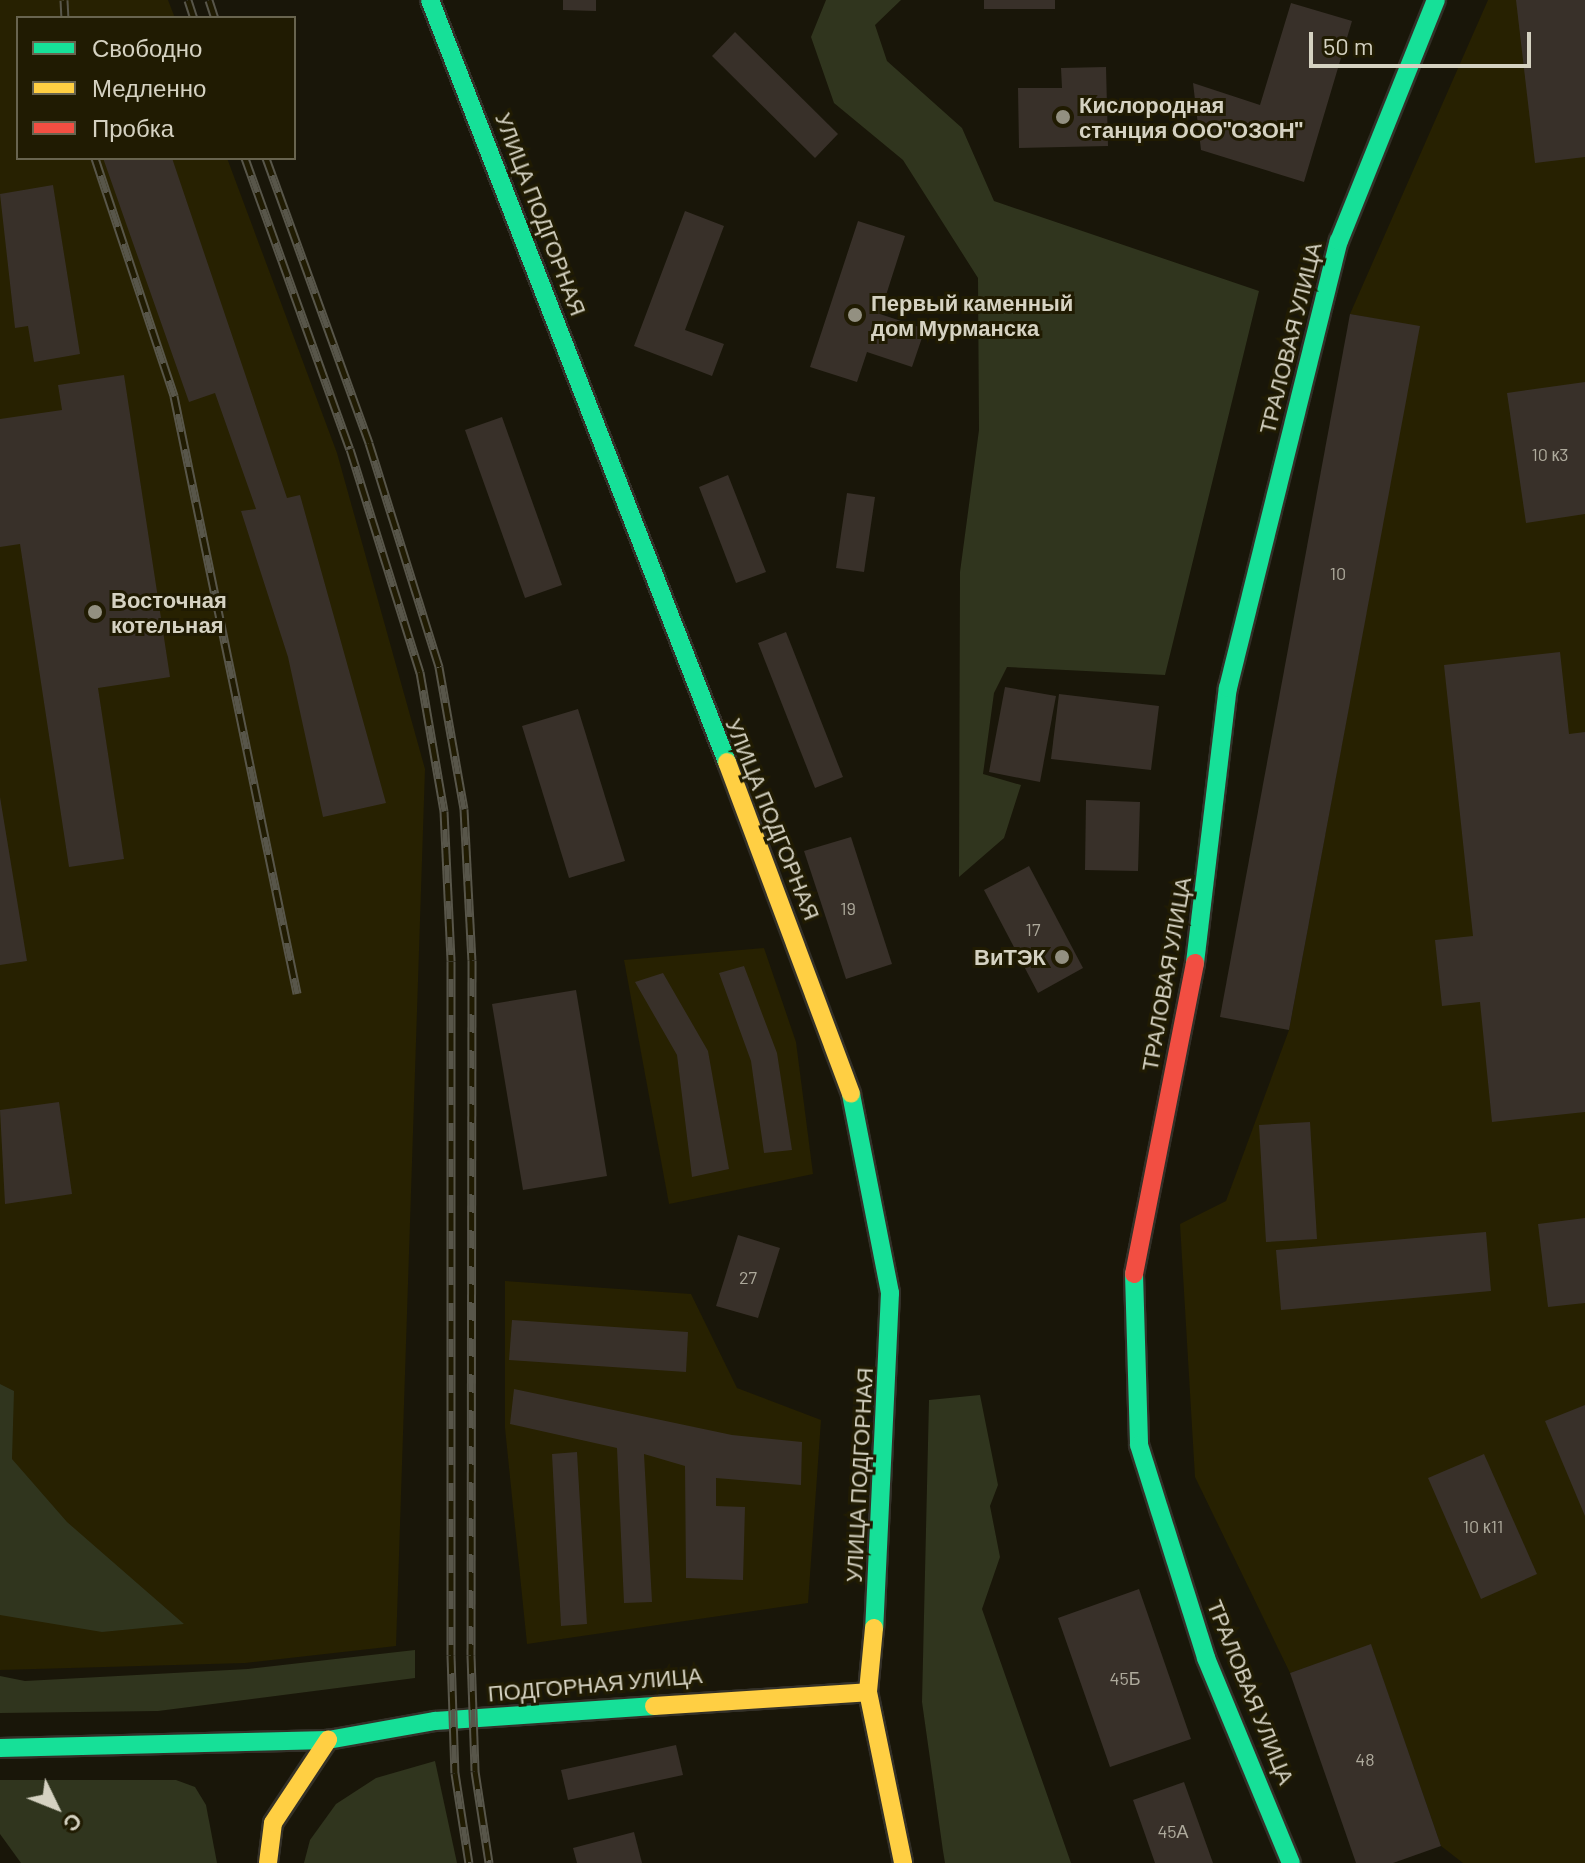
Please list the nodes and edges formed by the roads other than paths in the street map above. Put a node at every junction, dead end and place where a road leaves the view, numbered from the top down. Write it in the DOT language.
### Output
graph roads {
  1 [pos="430,0"];
  2 [pos="1436,0"];
  3 [pos="868,1692"];
  4 [pos="328,1740"];
  5 [pos="0,1748"];
  6 [pos="268,1863"];
  7 [pos="903,1863"];
  8 [pos="1291,1863"];
  1 -- 3 [label="main road, УЛИЦА ПОДГОРНАЯ"];
  2 -- 8 [label="main road, ТРАЛОВАЯ УЛИЦА"];
  3 -- 4 [label="main road, ПОДГОРНАЯ УЛИЦА"];
  3 -- 7 [label="main road"];
  4 -- 5 [label="main road, ПОДГОРНАЯ УЛИЦА"];
  4 -- 6 [label="main road"];
}
